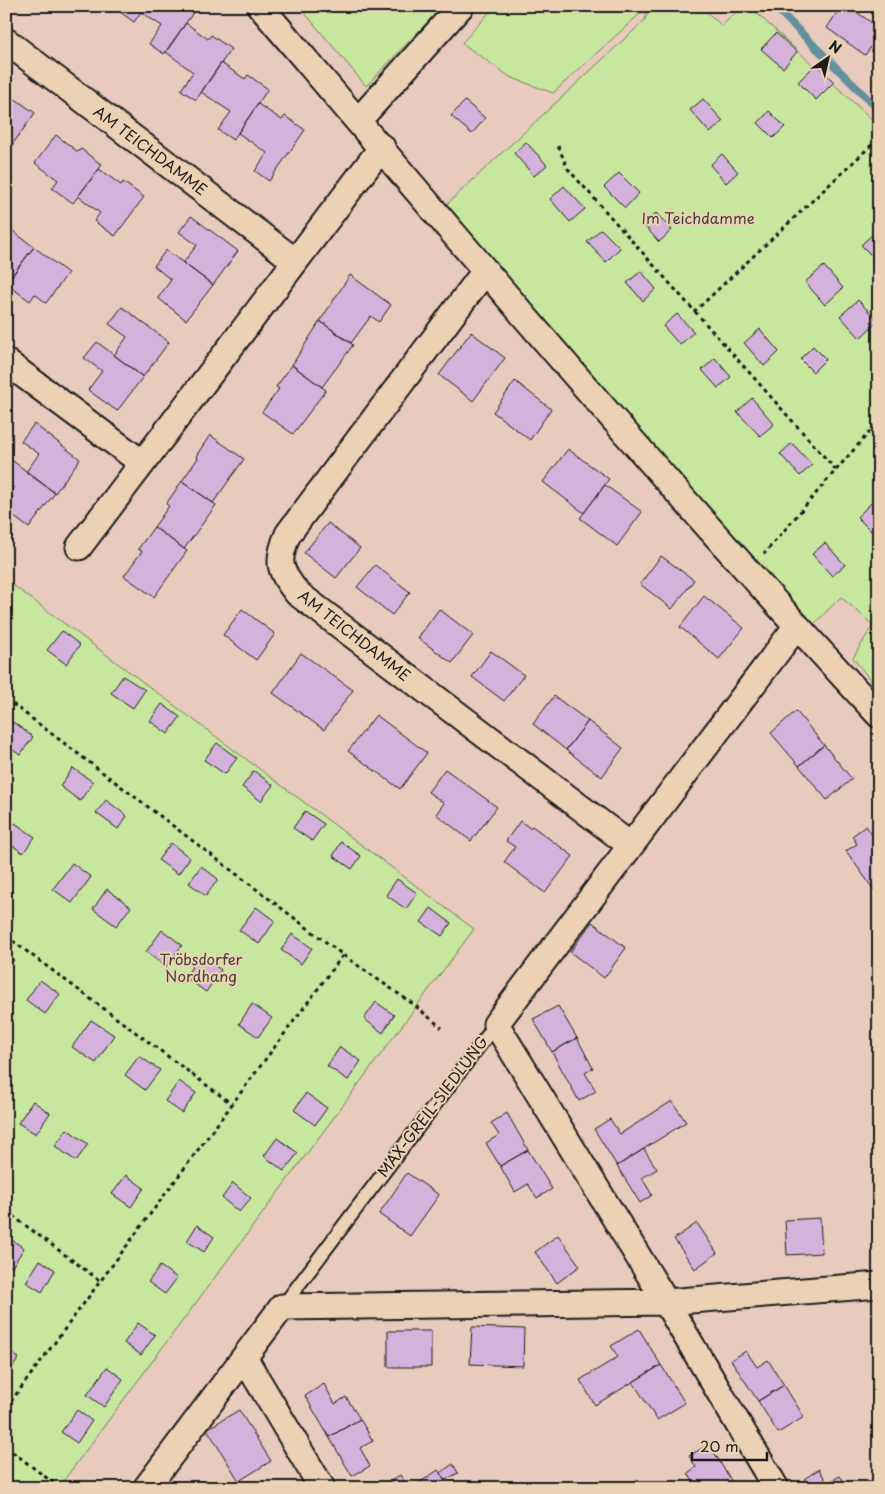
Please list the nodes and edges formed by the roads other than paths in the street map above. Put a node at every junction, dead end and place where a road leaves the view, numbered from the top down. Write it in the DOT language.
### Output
graph roads {
  1 [pos="260,6"];
  2 [pos="461,6"];
  3 [pos="6,41"];
  4 [pos="358,121"];
  5 [pos="382,147"];
  6 [pos="295,261"];
  7 [pos="485,271"];
  8 [pos="6,362"];
  9 [pos="141,462"];
  10 [pos="79,547"];
  11 [pos="796,626"];
  12 [pos="879,715"];
  13 [pos="630,844"];
  14 [pos="496,1024"];
  15 [pos="879,1285"];
  16 [pos="666,1302"];
  17 [pos="282,1307"];
  18 [pos="245,1358"];
  19 [pos="146,1488"];
  20 [pos="322,1488"];
  21 [pos="776,1488"];
  1 -- 4 [label="street"];
  2 -- 4 [label="street"];
  3 -- 6 [label="street, AM TEICHDAMME"];
  4 -- 5 [label="street"];
  5 -- 6 [label="street"];
  5 -- 7 [label="street"];
  6 -- 9 [label="street"];
  7 -- 11 [label="street"];
  7 -- 13 [label="street, AM TEICHDAMME"];
  8 -- 9 [label="street"];
  9 -- 10 [label="street"];
  11 -- 12 [label="street"];
  11 -- 13 [label="street"];
  13 -- 14 [label="street"];
  14 -- 16 [label="street, MAX-GREIL-SIEDLUNG"];
  14 -- 17 [label="lane, MAX-GREIL-SIEDLUNG"];
  15 -- 16 [label="street"];
  16 -- 17 [label="street"];
  16 -- 21 [label="street, MAX-GREIL-SIEDLUNG"];
  17 -- 18 [label="street, MAX-GREIL-SIEDLUNG"];
  18 -- 19 [label="street, MAX-GREIL-SIEDLUNG"];
  18 -- 20 [label="street"];
}
